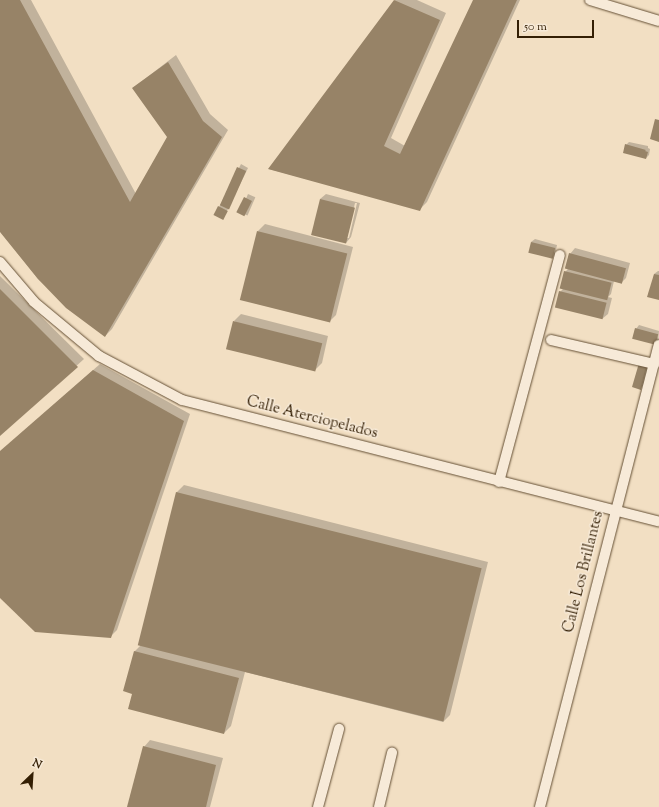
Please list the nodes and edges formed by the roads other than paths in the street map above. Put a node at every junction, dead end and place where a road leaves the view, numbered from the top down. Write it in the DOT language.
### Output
graph roads {
  1 [pos="590,0"];
  2 [pos="659,21"];
  3 [pos="560,255"];
  4 [pos="0,262"];
  5 [pos="551,340"];
  6 [pos="659,346"];
  7 [pos="654,364"];
  8 [pos="499,482"];
  9 [pos="615,511"];
  10 [pos="659,522"];
  11 [pos="339,728"];
  12 [pos="392,753"];
  13 [pos="318,807"];
  14 [pos="379,807"];
  15 [pos="540,807"];
  1 -- 2 [label="street"];
  3 -- 8 [label="street"];
  4 -- 8 [label="street, Calle Aterciopelados"];
  5 -- 7 [label="street"];
  6 -- 7 [label="street, Calle Los Brillantes"];
  7 -- 9 [label="street, Calle Los Brillantes"];
  8 -- 9 [label="street, Calle Aterciopelados"];
  9 -- 10 [label="street, Calle Aterciopelados"];
  9 -- 15 [label="street, Calle Los Brillantes"];
  11 -- 13 [label="street"];
  12 -- 14 [label="street"];
}
